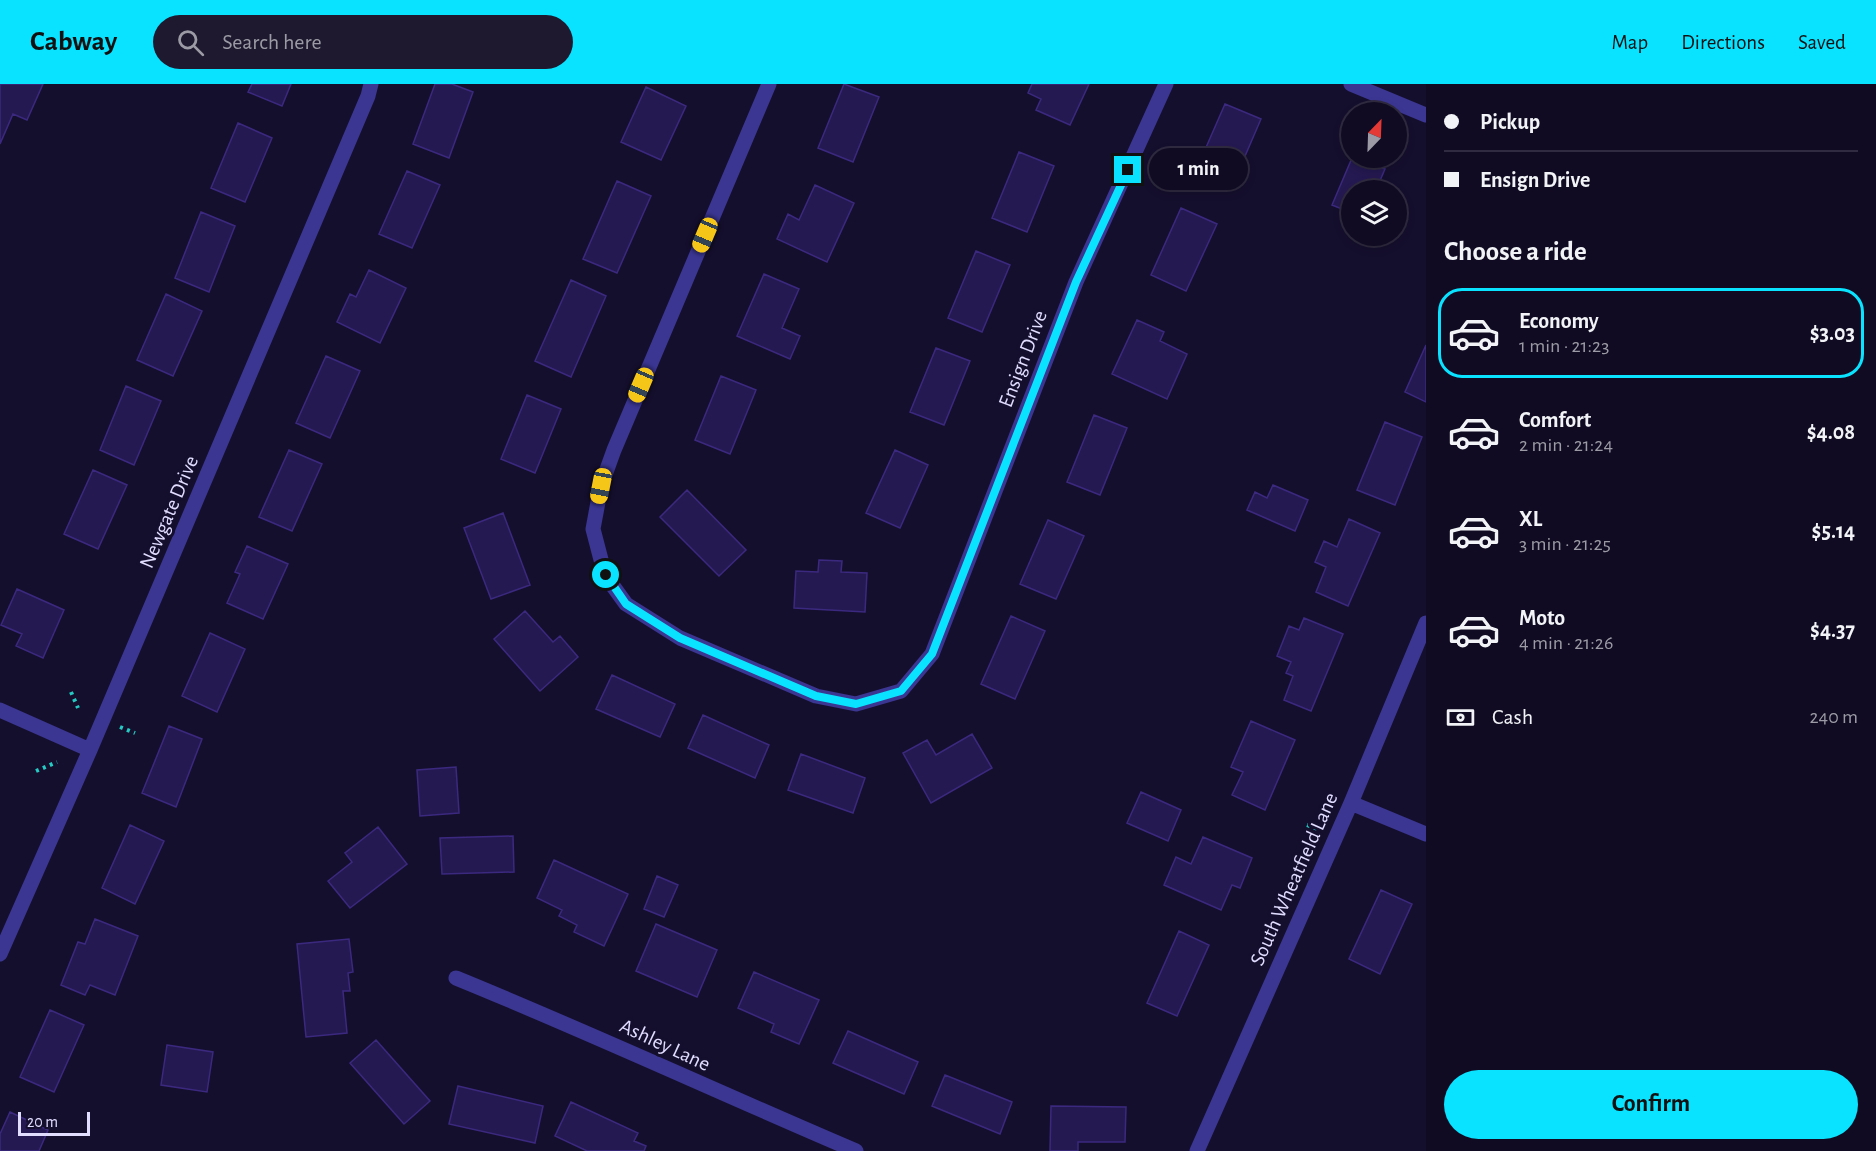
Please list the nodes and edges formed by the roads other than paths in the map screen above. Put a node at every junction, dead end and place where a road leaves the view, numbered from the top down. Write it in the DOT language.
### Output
graph roads {
  1 [pos="371,84"];
  2 [pos="769,84"];
  3 [pos="1166,84"];
  4 [pos="1351,84"];
  5 [pos="1426,115"];
  6 [pos="1426,623"];
  7 [pos="0,710"];
  8 [pos="90,750"];
  9 [pos="1351,803"];
  10 [pos="1426,834"];
  11 [pos="0,954"];
  12 [pos="456,978"];
  13 [pos="838,1148"];
  14 [pos="856,1151"];
  15 [pos="1197,1151"];
  1 -- 8 [label="street, Newgate Drive"];
  2 -- 3 [label="street, Ensign Drive"];
  4 -- 5 [label="street"];
  6 -- 9 [label="street, South Wheatfield Lane"];
  7 -- 8 [label="street"];
  8 -- 11 [label="street, Newgate Drive"];
  9 -- 10 [label="street"];
  9 -- 15 [label="street, South Wheatfield Lane"];
  12 -- 13 [label="street, Ashley Lane"];
  13 -- 14 [label="street, Ashley Lane"];
}
